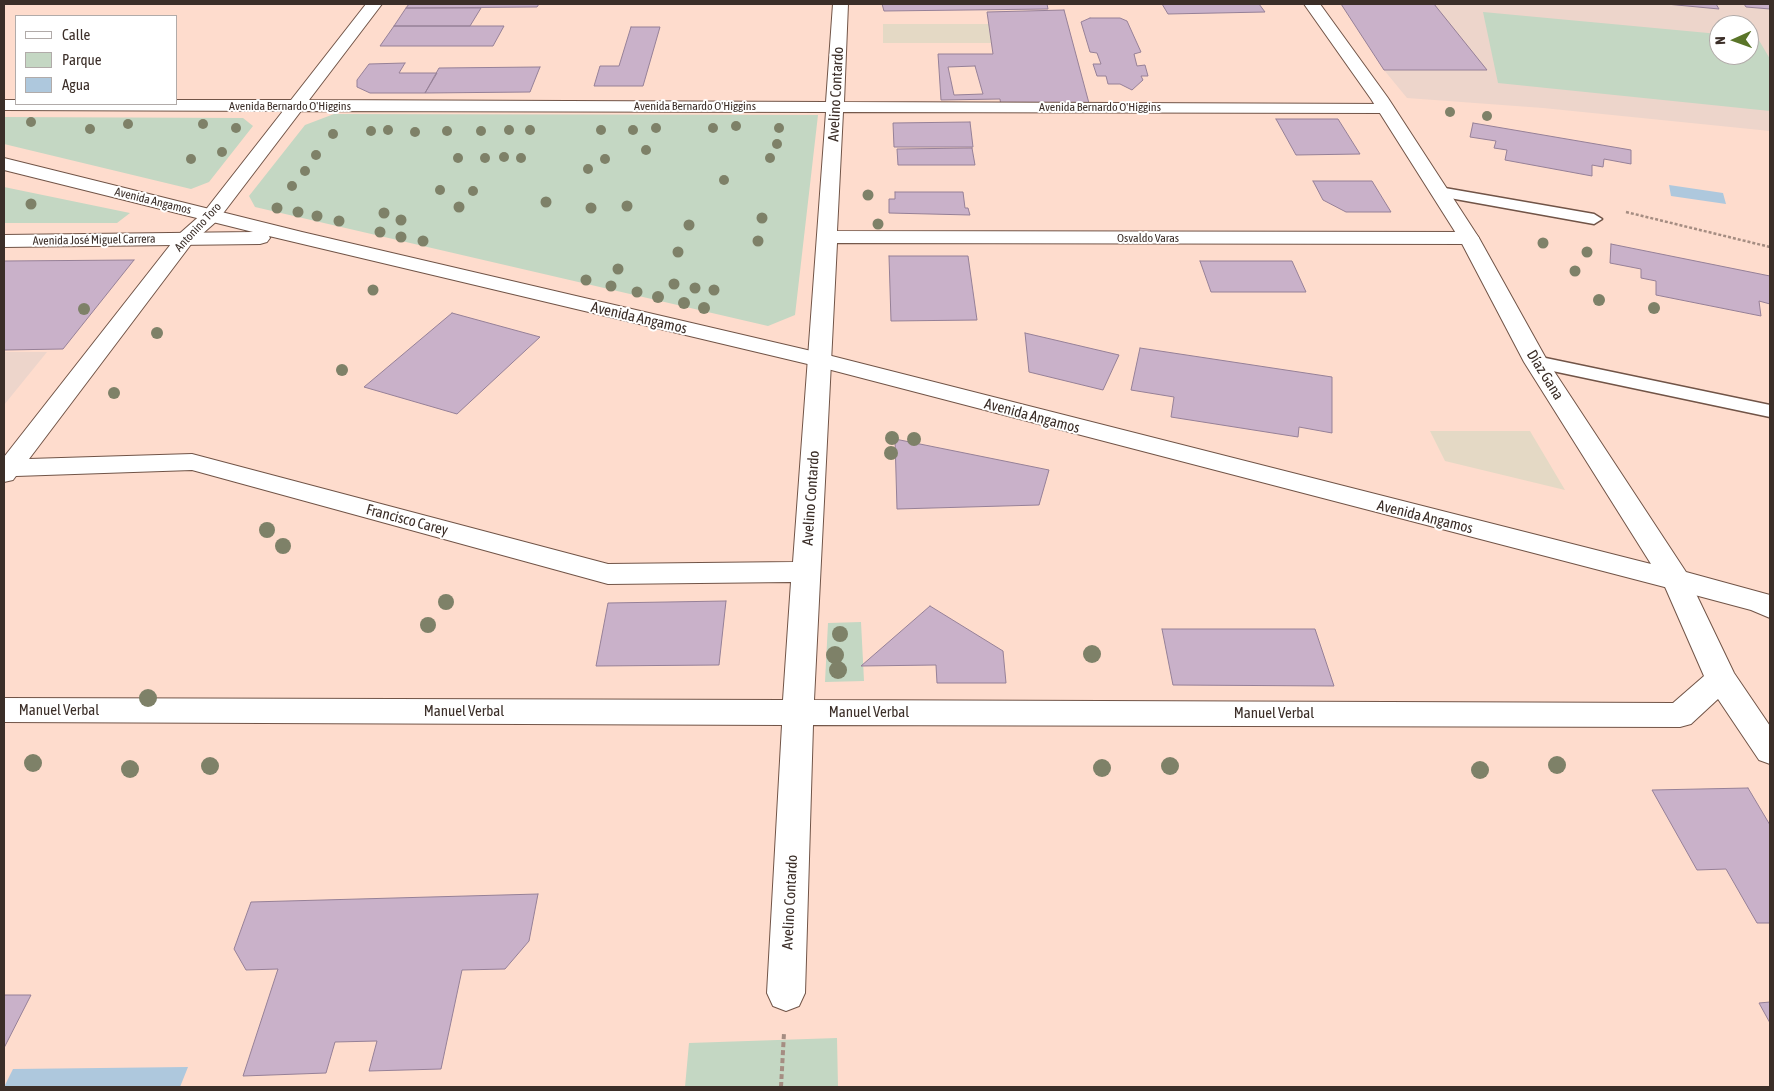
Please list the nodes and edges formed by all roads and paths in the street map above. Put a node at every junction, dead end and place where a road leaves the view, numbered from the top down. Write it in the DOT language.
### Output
graph roads {
  1 [pos="374,4"];
  2 [pos="841,4"];
  3 [pos="1312,4"];
  4 [pos="4,105"];
  5 [pos="296,106"];
  6 [pos="836,106"];
  7 [pos="1385,108"];
  8 [pos="4,164"];
  9 [pos="1439,192"];
  10 [pos="211,216"];
  11 [pos="1594,219"];
  12 [pos="828,237"];
  13 [pos="302,238"];
  14 [pos="1469,238"];
  15 [pos="185,239"];
  16 [pos="4,241"];
  17 [pos="820,360"];
  18 [pos="1536,362"];
  19 [pos="1770,411"];
  20 [pos="6,471"];
  21 [pos="806,572"];
  22 [pos="1676,580"];
  23 [pos="1767,604"];
  24 [pos="1721,679"];
  25 [pos="4,710"];
  26 [pos="799,712"];
  27 [pos="1770,751"];
  28 [pos="786,993"];
  29 [pos="781,1087"];
  1 -- 5 [label="street, Antonino Toro"];
  2 -- 6 [label="street, Avelino Contardo"];
  3 -- 7 [label="street, Díaz Gana"];
  4 -- 5 [label="street, Avenida Bernardo O'Higgins"];
  5 -- 6 [label="street, Avenida Bernardo O'Higgins"];
  5 -- 10 [label="street, Antonino Toro"];
  6 -- 7 [label="street, Avenida Bernardo O'Higgins"];
  6 -- 12 [label="street, Avelino Contardo"];
  7 -- 9 [label="street, Díaz Gana"];
  8 -- 10 [label="street, Avenida Angamos"];
  9 -- 11 [label="lane"];
  9 -- 14 [label="street, Díaz Gana"];
  10 -- 13 [label="street, Avenida Angamos"];
  10 -- 15 [label="street, Antonino Toro"];
  12 -- 14 [label="street, Osvaldo Varas"];
  12 -- 17 [label="street, Avelino Contardo"];
  13 -- 15 [label="street, Avenida Angamos"];
  13 -- 17 [label="street, Avenida Angamos"];
  14 -- 18 [label="street, Díaz Gana"];
  15 -- 16 [label="street, Avenida José Miguel Carrera"];
  15 -- 20 [label="street, Antonino Toro"];
  17 -- 21 [label="street, Avelino Contardo"];
  17 -- 22 [label="street, Avenida Angamos"];
  18 -- 19 [label="lane"];
  18 -- 22 [label="street, Díaz Gana"];
  20 -- 21 [label="street, Francisco Carey"];
  21 -- 26 [label="street, Avelino Contardo"];
  22 -- 23 [label="street, Avenida Angamos"];
  22 -- 24 [label="street, Díaz Gana"];
  24 -- 26 [label="street, Manuel Verbal"];
  24 -- 27 [label="street, Díaz Gana"];
  25 -- 26 [label="street, Manuel Verbal"];
  26 -- 28 [label="street, Avelino Contardo"];
  28 -- 29 [label="path"];
}
